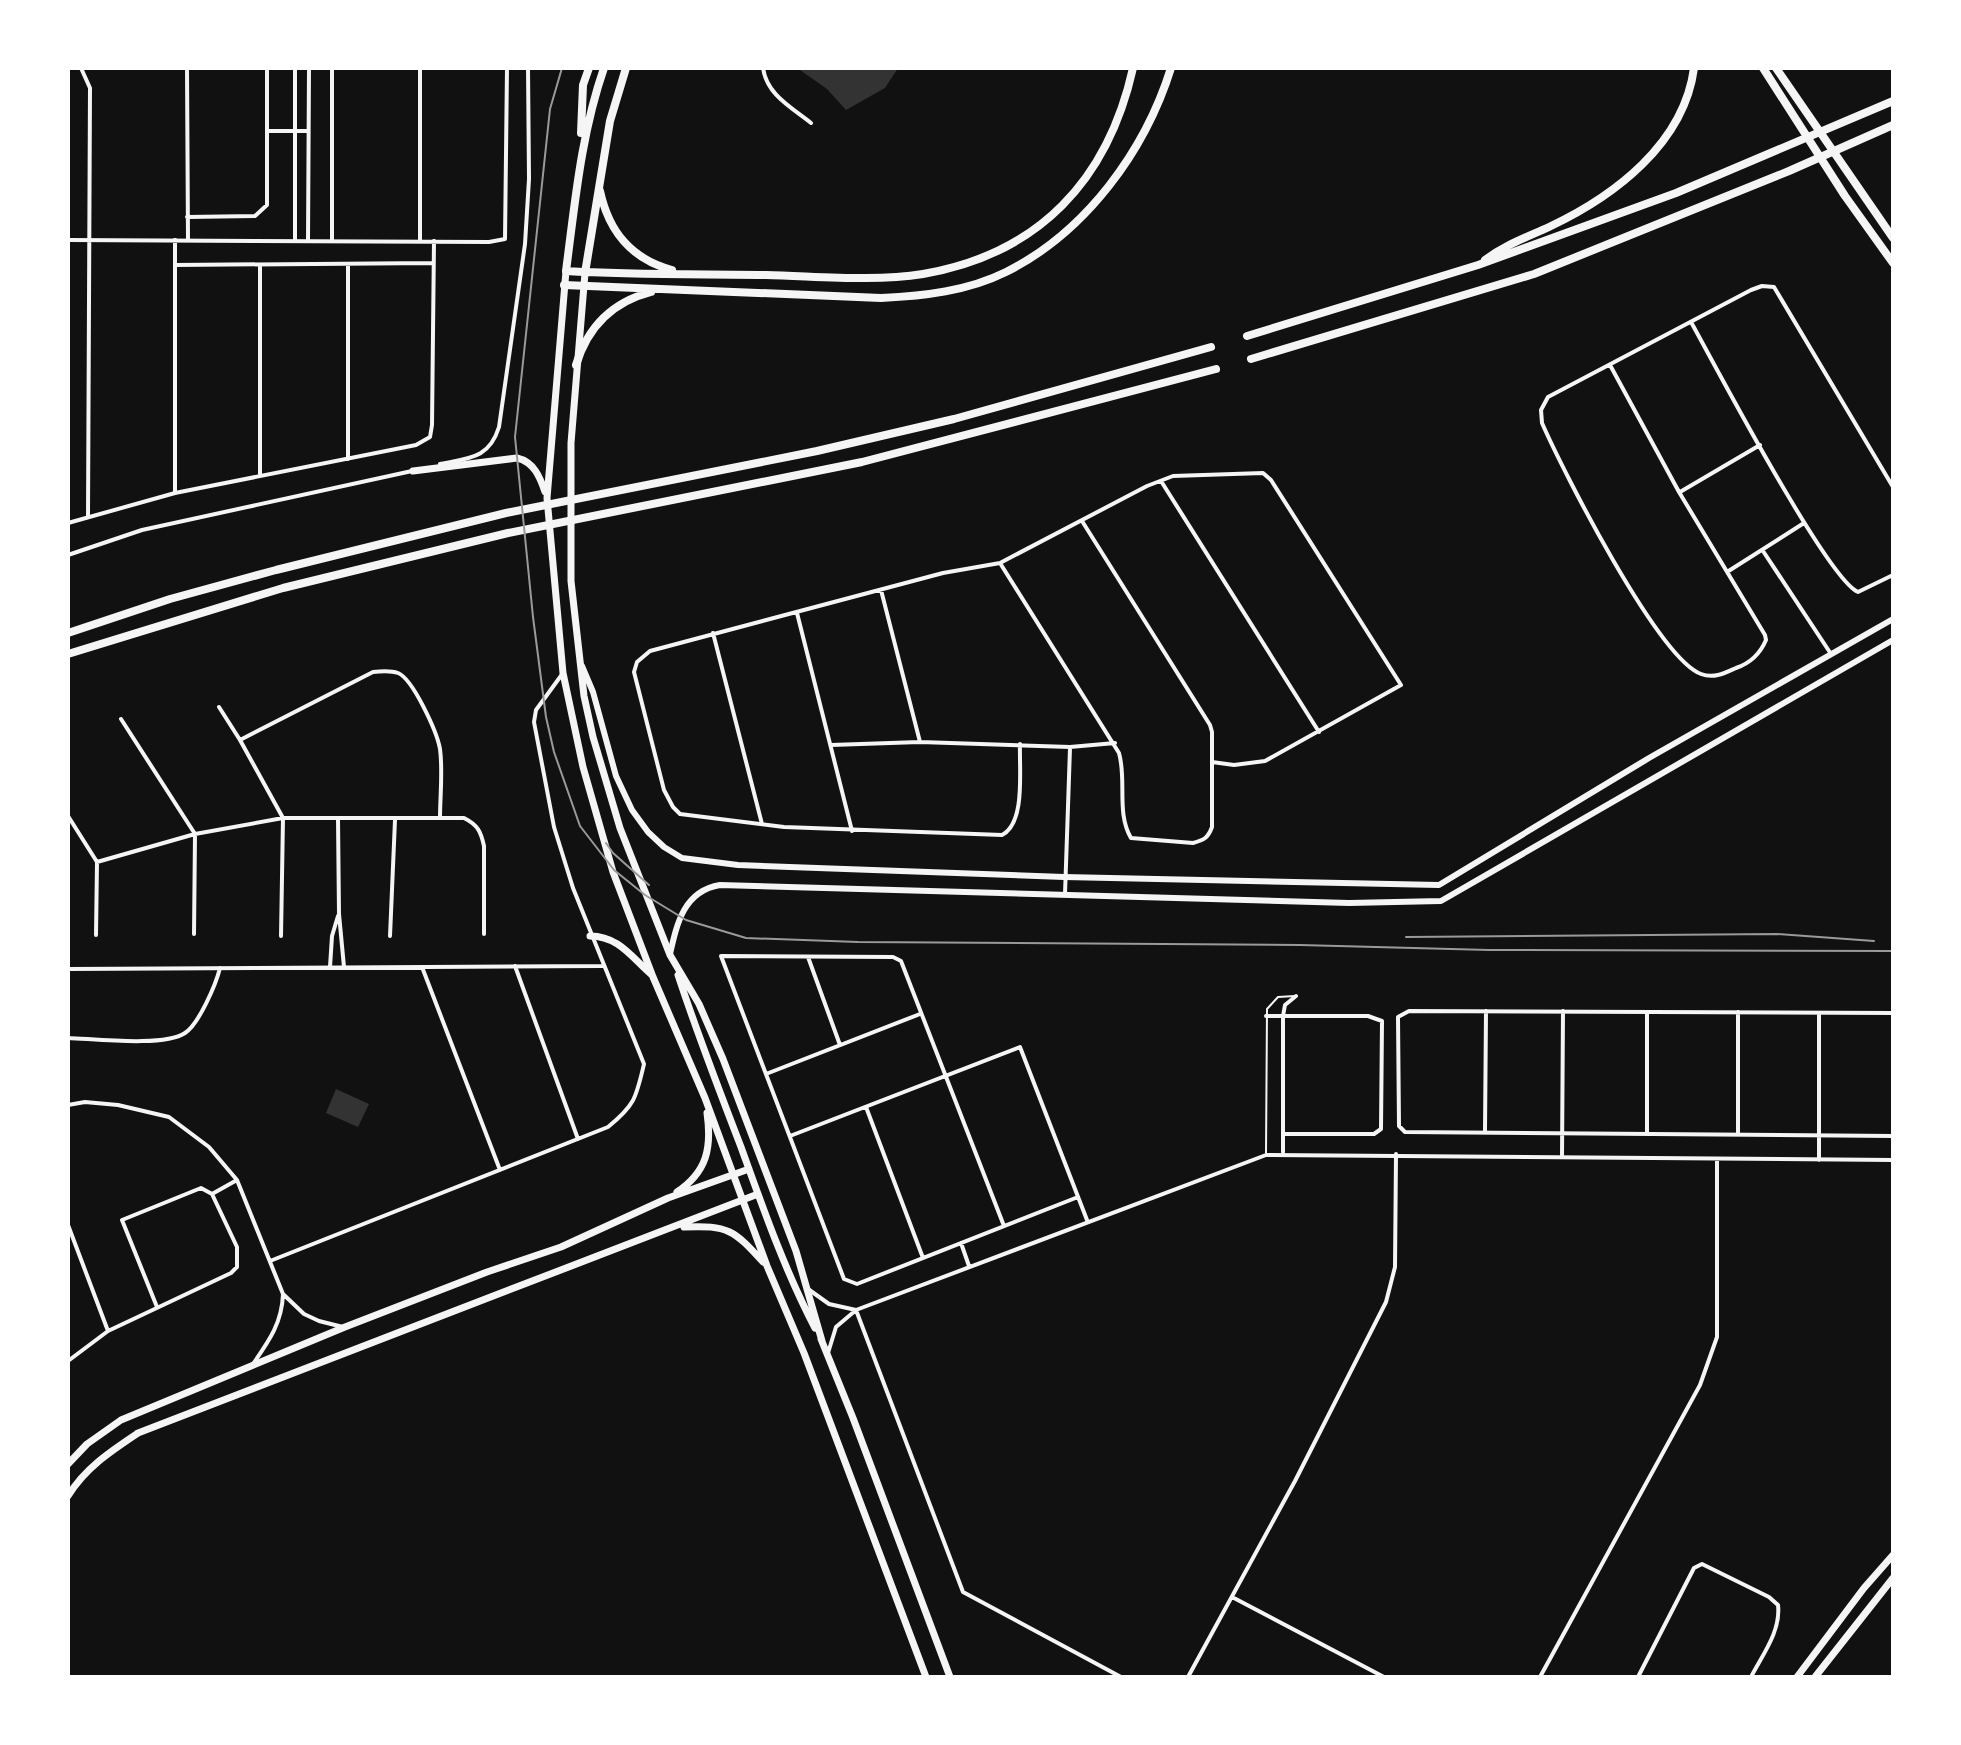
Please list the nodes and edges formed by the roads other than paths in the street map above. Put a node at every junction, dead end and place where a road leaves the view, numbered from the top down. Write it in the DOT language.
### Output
graph roads {
  1 [pos="81,68"];
  2 [pos="187,68"];
  3 [pos="267,68"];
  4 [pos="295,68"];
  5 [pos="309,68"];
  6 [pos="332,68"];
  7 [pos="420,68"];
  8 [pos="507,68"];
  9 [pos="528,68"];
  10 [pos="589,68"];
  11 [pos="604,68"];
  12 [pos="626,68"];
  13 [pos="763,68"];
  14 [pos="1133,68"];
  15 [pos="1171,68"];
  16 [pos="1694,68"];
  17 [pos="1763,68"];
  18 [pos="1776,68"];
  19 [pos="1893,101"];
  20 [pos="811,123"];
  21 [pos="1893,125"];
  22 [pos="267,131"];
  23 [pos="295,131"];
  24 [pos="309,131"];
  25 [pos="581,154"];
  26 [pos="598,183"];
  27 [pos="187,217"];
  28 [pos="1893,238"];
  29 [pos="68,240"];
  30 [pos="89,240"];
  31 [pos="175,240"];
  32 [pos="188,241"];
  33 [pos="295,241"];
  34 [pos="308,241"];
  35 [pos="332,241"];
  36 [pos="420,241"];
  37 [pos="434,241"];
  38 [pos="433,263"];
  39 [pos="1893,263"];
  40 [pos="260,264"];
  41 [pos="348,264"];
  42 [pos="175,265"];
  43 [pos="1478,265"];
  44 [pos="566,271"];
  45 [pos="585,273"];
  46 [pos="686,274"];
  47 [pos="564,285"];
  48 [pos="584,286"];
  49 [pos="672,290"];
  50 [pos="1691,322"];
  51 [pos="1247,336"];
  52 [pos="1211,347"];
  53 [pos="1251,359"];
  54 [pos="576,365"];
  55 [pos="1610,365"];
  56 [pos="1216,369"];
  57 [pos="1760,445"];
  58 [pos="348,459"];
  59 [pos="413,471"];
  60 [pos="260,474"];
  61 [pos="1161,481"];
  62 [pos="1893,487"];
  63 [pos="1679,492"];
  64 [pos="175,493"];
  65 [pos="547,498"];
  66 [pos="88,517"];
  67 [pos="1082,521"];
  68 [pos="68,523"];
  69 [pos="1804,523"];
  70 [pos="1763,551"];
  71 [pos="68,555"];
  72 [pos="1000,563"];
  73 [pos="1727,572"];
  74 [pos="1893,575"];
  75 [pos="881,590"];
  76 [pos="797,613"];
  77 [pos="1893,619"];
  78 [pos="68,633"];
  79 [pos="713,633"];
  80 [pos="1893,640"];
  81 [pos="68,654"];
  82 [pos="1831,654"];
  83 [pos="580,659"];
  84 [pos="563,673"];
  85 [pos="219,707"];
  86 [pos="121,719"];
  87 [pos="1319,732"];
  88 [pos="240,740"];
  89 [pos="920,742"];
  90 [pos="1115,743"];
  91 [pos="1020,744"];
  92 [pos="831,745"];
  93 [pos="1070,747"];
  94 [pos="1212,762"];
  95 [pos="68,816"];
  96 [pos="283,818"];
  97 [pos="440,818"];
  98 [pos="338,819"];
  99 [pos="395,820"];
  100 [pos="763,825"];
  101 [pos="852,831"];
  102 [pos="195,834"];
  103 [pos="97,862"];
  104 [pos="1064,877"];
  105 [pos="1065,894"];
  106 [pos="339,914"];
  107 [pos="194,934"];
  108 [pos="484,934"];
  109 [pos="96,935"];
  110 [pos="281,936"];
  111 [pos="390,936"];
  112 [pos="590,936"];
  113 [pos="670,955"];
  114 [pos="808,956"];
  115 [pos="515,966"];
  116 [pos="602,966"];
  117 [pos="330,967"];
  118 [pos="344,967"];
  119 [pos="422,967"];
  120 [pos="220,968"];
  121 [pos="68,969"];
  122 [pos="676,969"];
  123 [pos="653,977"];
  124 [pos="1296,996"];
  125 [pos="1486,1010"];
  126 [pos="1563,1011"];
  127 [pos="1647,1012"];
  128 [pos="1738,1012"];
  129 [pos="1819,1013"];
  130 [pos="1893,1013"];
  131 [pos="920,1014"];
  132 [pos="1266,1016"];
  133 [pos="1283,1016"];
  134 [pos="68,1038"];
  135 [pos="840,1045"];
  136 [pos="766,1074"];
  137 [pos="945,1076"];
  138 [pos="705,1098"];
  139 [pos="68,1105"];
  140 [pos="866,1107"];
  141 [pos="1485,1132"];
  142 [pos="1562,1133"];
  143 [pos="1283,1134"];
  144 [pos="1647,1134"];
  145 [pos="1738,1135"];
  146 [pos="790,1136"];
  147 [pos="1819,1136"];
  148 [pos="1893,1136"];
  149 [pos="578,1139"];
  150 [pos="1283,1153"];
  151 [pos="1396,1154"];
  152 [pos="1266,1155"];
  153 [pos="1562,1157"];
  154 [pos="1717,1159"];
  155 [pos="1819,1160"];
  156 [pos="1893,1160"];
  157 [pos="749,1169"];
  158 [pos="500,1170"];
  159 [pos="733,1175"];
  160 [pos="237,1180"];
  161 [pos="212,1194"];
  162 [pos="758,1194"];
  163 [pos="1078,1197"];
  164 [pos="668,1198"];
  165 [pos="743,1201"];
  166 [pos="1087,1220"];
  167 [pos="68,1225"];
  168 [pos="1004,1226"];
  169 [pos="679,1227"];
  170 [pos="76,1243"];
  171 [pos="961,1243"];
  172 [pos="68,1246"];
  173 [pos="923,1258"];
  174 [pos="270,1261"];
  175 [pos="767,1266"];
  176 [pos="969,1266"];
  177 [pos="808,1289"];
  178 [pos="283,1294"];
  179 [pos="157,1307"];
  180 [pos="856,1310"];
  181 [pos="345,1327"];
  182 [pos="108,1331"];
  183 [pos="822,1341"];
  184 [pos="828,1355"];
  185 [pos="68,1361"];
  186 [pos="251,1366"];
  187 [pos="68,1464"];
  188 [pos="68,1496"];
  189 [pos="1893,1555"];
  190 [pos="1893,1578"];
  191 [pos="1232,1597"];
  192 [pos="926,1677"];
  193 [pos="950,1677"];
  194 [pos="1121,1677"];
  195 [pos="1188,1677"];
  196 [pos="1384,1677"];
  197 [pos="1540,1677"];
  198 [pos="1638,1677"];
  199 [pos="1751,1677"];
  200 [pos="1797,1677"];
  201 [pos="1815,1677"];
  1 -- 30 [label="street"];
  2 -- 27 [label="street"];
  3 -- 22 [label="street"];
  4 -- 23 [label="street"];
  5 -- 24 [label="street"];
  6 -- 35 [label="street"];
  7 -- 36 [label="street"];
  8 -- 37 [label="street"];
  9 -- 59 [label="street"];
  10 -- 25 [label="highway"];
  11 -- 25 [label="highway"];
  12 -- 26 [label="highway"];
  13 -- 20 [label="street"];
  14 -- 46 [label="highway"];
  15 -- 49 [label="highway"];
  16 -- 43 [label="highway"];
  17 -- 39 [label="highway"];
  18 -- 28 [label="highway"];
  19 -- 43 [label="highway"];
  21 -- 53 [label="highway"];
  22 -- 23 [label="street"];
  22 -- 27 [label="street"];
  23 -- 24 [label="street"];
  23 -- 33 [label="street"];
  24 -- 34 [label="street"];
  25 -- 44 [label="highway"];
  26 -- 45 [label="highway"];
  26 -- 46 [label="highway"];
  27 -- 32 [label="street"];
  29 -- 30 [label="street"];
  30 -- 31 [label="street"];
  30 -- 66 [label="street"];
  31 -- 32 [label="street"];
  31 -- 42 [label="street"];
  32 -- 33 [label="street"];
  33 -- 34 [label="street"];
  34 -- 35 [label="street"];
  35 -- 36 [label="street"];
  36 -- 37 [label="street"];
  37 -- 38 [label="street"];
  38 -- 41 [label="street"];
  38 -- 58 [label="street"];
  40 -- 41 [label="street"];
  40 -- 42 [label="street"];
  40 -- 60 [label="street"];
  41 -- 58 [label="street"];
  42 -- 64 [label="street"];
  43 -- 51 [label="highway"];
  44 -- 45 [label="highway"];
  44 -- 47 [label="main road"];
  45 -- 46 [label="highway"];
  45 -- 48 [label="main road"];
  47 -- 48 [label="highway"];
  47 -- 65 [label="main road"];
  48 -- 49 [label="highway"];
  48 -- 54 [label="main road"];
  49 -- 54 [label="highway"];
  50 -- 55 [label="street"];
  50 -- 57 [label="street"];
  50 -- 62 [label="street"];
  52 -- 78 [label="highway"];
  54 -- 83 [label="main road"];
  55 -- 63 [label="street"];
  55 -- 73 [label="street"];
  56 -- 81 [label="highway"];
  57 -- 63 [label="street"];
  57 -- 69 [label="street"];
  58 -- 60 [label="street"];
  59 -- 65 [label="main road"];
  59 -- 71 [label="street"];
  60 -- 64 [label="street"];
  61 -- 67 [label="street"];
  61 -- 87 [label="street"];
  61 -- 87 [label="street"];
  63 -- 73 [label="street"];
  64 -- 66 [label="street"];
  65 -- 84 [label="main road"];
  66 -- 68 [label="street"];
  67 -- 72 [label="street"];
  67 -- 94 [label="street"];
  69 -- 70 [label="street"];
  69 -- 74 [label="street"];
  70 -- 73 [label="street"];
  70 -- 82 [label="street"];
  72 -- 75 [label="street"];
  72 -- 90 [label="street"];
  75 -- 76 [label="street"];
  75 -- 89 [label="street"];
  76 -- 79 [label="street"];
  76 -- 92 [label="street"];
  77 -- 82 [label="main road"];
  79 -- 100 [label="street"];
  79 -- 100 [label="street"];
  80 -- 105 [label="main road"];
  82 -- 104 [label="main road"];
  83 -- 104 [label="main road"];
  83 -- 113 [label="main road"];
  84 -- 112 [label="street"];
  84 -- 123 [label="main road"];
  85 -- 88 [label="street"];
  86 -- 102 [label="street"];
  87 -- 94 [label="street"];
  88 -- 96 [label="street"];
  88 -- 97 [label="street"];
  89 -- 91 [label="street"];
  89 -- 92 [label="street"];
  90 -- 93 [label="street"];
  90 -- 94 [label="street"];
  91 -- 93 [label="street"];
  91 -- 101 [label="street"];
  92 -- 101 [label="street"];
  93 -- 104 [label="street"];
  95 -- 103 [label="street"];
  96 -- 98 [label="street"];
  96 -- 102 [label="street"];
  96 -- 110 [label="street"];
  97 -- 99 [label="street"];
  97 -- 108 [label="street"];
  98 -- 99 [label="street"];
  98 -- 106 [label="street"];
  99 -- 111 [label="street"];
  100 -- 101 [label="street"];
  102 -- 103 [label="street"];
  102 -- 107 [label="street"];
  103 -- 109 [label="street"];
  104 -- 105 [label="street"];
  105 -- 113 [label="main road"];
  106 -- 117 [label="street"];
  106 -- 118 [label="street"];
  112 -- 116 [label="street"];
  112 -- 123 [label="main road"];
  113 -- 122 [label="main road"];
  114 -- 131 [label="street"];
  114 -- 135 [label="street"];
  114 -- 136 [label="street"];
  115 -- 116 [label="street"];
  115 -- 119 [label="street"];
  115 -- 149 [label="street"];
  116 -- 149 [label="street"];
  117 -- 118 [label="street"];
  117 -- 120 [label="street"];
  118 -- 119 [label="street"];
  119 -- 158 [label="street"];
  120 -- 121 [label="street"];
  120 -- 134 [label="street"];
  122 -- 157 [label="main road"];
  122 -- 177 [label="main road"];
  123 -- 138 [label="main road"];
  124 -- 132 [label="lane"];
  124 -- 133 [label="street"];
  125 -- 126 [label="street"];
  125 -- 141 [label="street"];
  125 -- 141 [label="street"];
  126 -- 127 [label="street"];
  126 -- 142 [label="street"];
  127 -- 128 [label="street"];
  127 -- 144 [label="street"];
  128 -- 129 [label="street"];
  128 -- 145 [label="street"];
  129 -- 130 [label="street"];
  129 -- 147 [label="street"];
  131 -- 135 [label="street"];
  131 -- 137 [label="street"];
  132 -- 133 [label="street"];
  132 -- 152 [label="lane"];
  133 -- 143 [label="street"];
  133 -- 143 [label="street"];
  135 -- 136 [label="street"];
  136 -- 146 [label="street"];
  137 -- 140 [label="street"];
  137 -- 163 [label="street"];
  137 -- 168 [label="street"];
  138 -- 159 [label="main road"];
  138 -- 164 [label="main road"];
  139 -- 160 [label="street"];
  140 -- 146 [label="street"];
  140 -- 173 [label="street"];
  141 -- 142 [label="street"];
  142 -- 144 [label="street"];
  142 -- 153 [label="street"];
  143 -- 150 [label="street"];
  144 -- 145 [label="street"];
  145 -- 147 [label="street"];
  146 -- 173 [label="street"];
  147 -- 148 [label="street"];
  147 -- 155 [label="street"];
  149 -- 158 [label="street"];
  150 -- 151 [label="street"];
  150 -- 152 [label="street"];
  151 -- 153 [label="street"];
  151 -- 191 [label="street"];
  152 -- 166 [label="street"];
  153 -- 154 [label="street"];
  154 -- 155 [label="street"];
  154 -- 197 [label="street"];
  155 -- 156 [label="street"];
  157 -- 159 [label="main road"];
  157 -- 162 [label="main road"];
  158 -- 174 [label="street"];
  159 -- 164 [label="main road"];
  159 -- 165 [label="main road"];
  160 -- 161 [label="street"];
  160 -- 174 [label="street"];
  161 -- 179 [label="street"];
  161 -- 179 [label="street"];
  162 -- 165 [label="main road"];
  162 -- 183 [label="main road"];
  163 -- 166 [label="street"];
  163 -- 168 [label="street"];
  164 -- 181 [label="main road"];
  165 -- 169 [label="main road"];
  165 -- 175 [label="main road"];
  166 -- 176 [label="street"];
  167 -- 170 [label="street"];
  168 -- 171 [label="street"];
  169 -- 175 [label="main road"];
  169 -- 188 [label="main road"];
  170 -- 172 [label="street"];
  170 -- 182 [label="street"];
  171 -- 173 [label="street"];
  171 -- 176 [label="street"];
  174 -- 178 [label="street"];
  175 -- 192 [label="main road"];
  176 -- 180 [label="street"];
  177 -- 180 [label="street"];
  177 -- 183 [label="main road"];
  178 -- 181 [label="street"];
  178 -- 186 [label="street"];
  179 -- 182 [label="street"];
  180 -- 184 [label="street"];
  180 -- 194 [label="street"];
  181 -- 186 [label="main road"];
  182 -- 185 [label="street"];
  183 -- 184 [label="main road"];
  184 -- 193 [label="main road"];
  186 -- 187 [label="main road"];
  189 -- 200 [label="main road"];
  190 -- 201 [label="main road"];
  191 -- 195 [label="street"];
  191 -- 196 [label="street"];
  198 -- 199 [label="street"];
}
